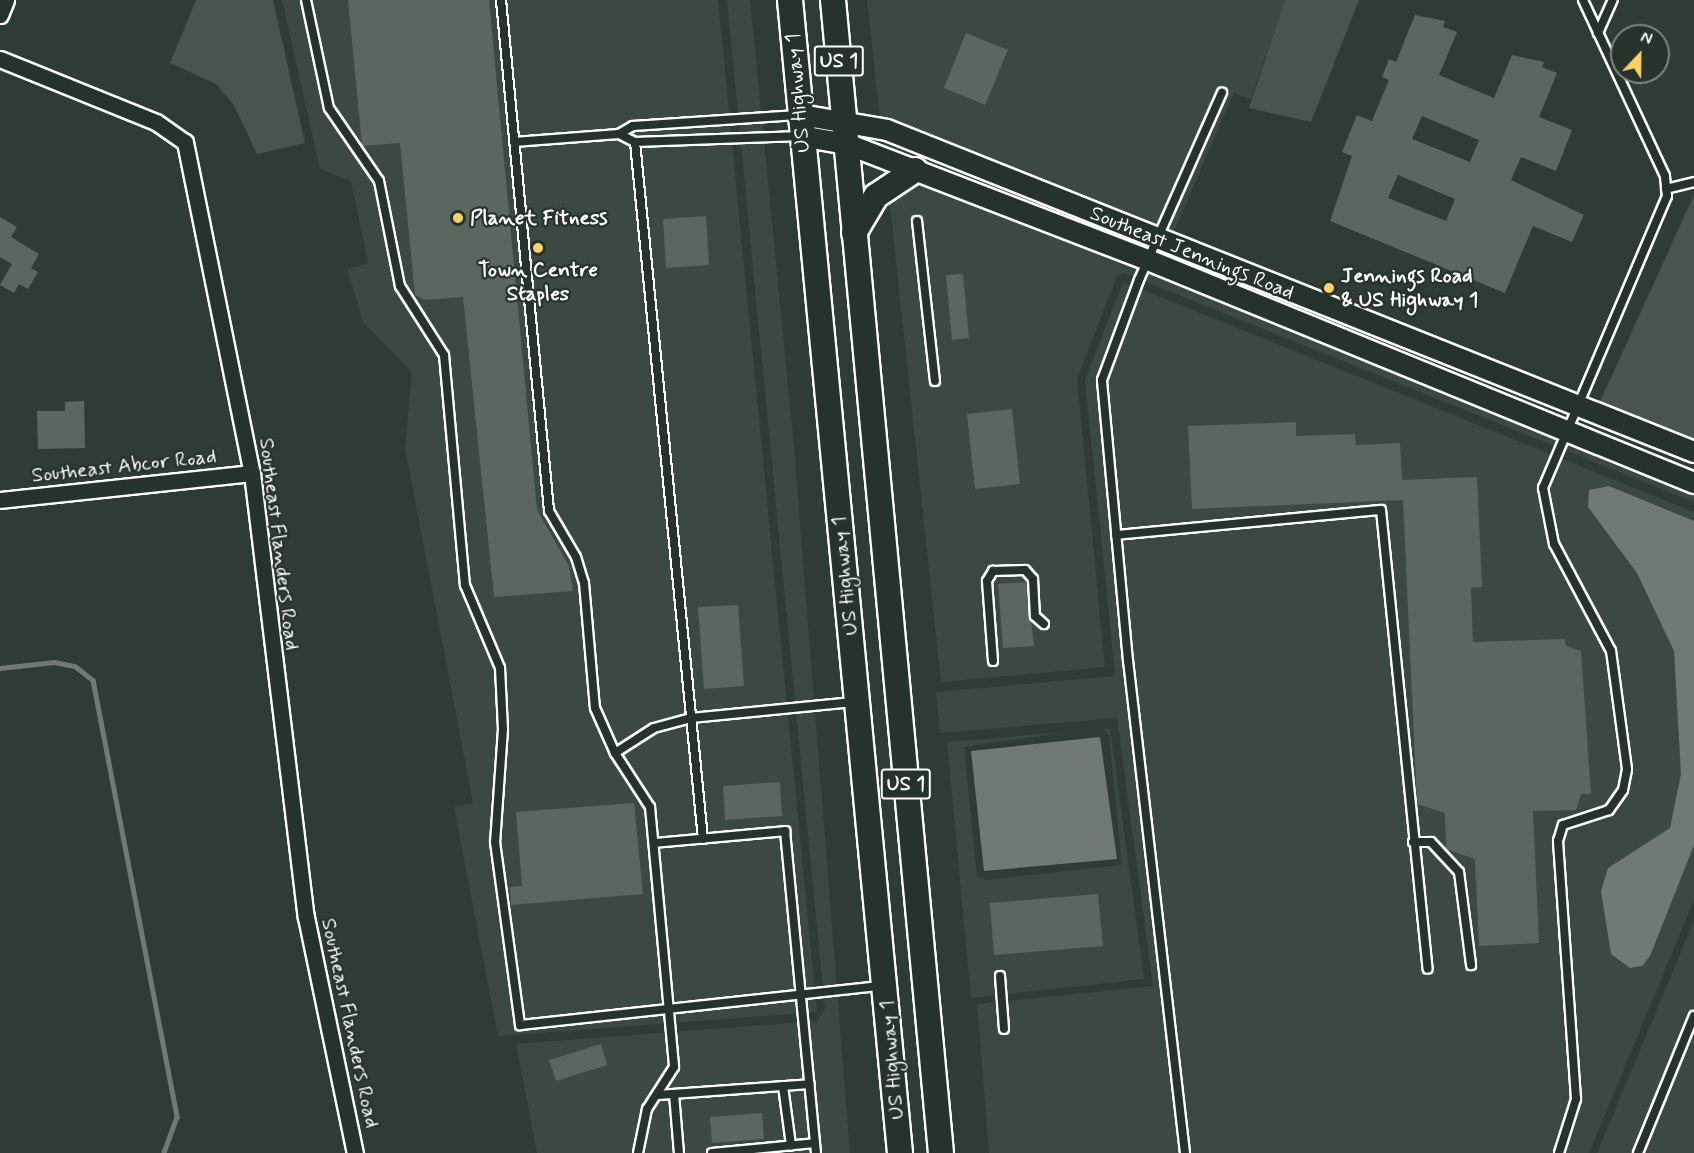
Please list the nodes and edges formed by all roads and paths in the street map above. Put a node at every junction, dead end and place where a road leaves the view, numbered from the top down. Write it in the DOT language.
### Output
graph roads {
  1 [pos="6,0"];
  2 [pos="306,0"];
  3 [pos="501,0"];
  4 [pos="790,0"];
  5 [pos="833,0"];
  6 [pos="1582,0"];
  7 [pos="1613,0"];
  8 [pos="0,15"];
  9 [pos="1598,33"];
  10 [pos="0,58"];
  11 [pos="1222,93"];
  12 [pos="801,126"];
  13 [pos="846,132"];
  14 [pos="619,134"];
  15 [pos="514,142"];
  16 [pos="635,142"];
  17 [pos="915,170"];
  18 [pos="1694,182"];
  19 [pos="1666,189"];
  20 [pos="917,221"];
  21 [pos="854,233"];
  22 [pos="1157,238"];
  23 [pos="1148,260"];
  24 [pos="935,381"];
  25 [pos="1577,405"];
  26 [pos="1566,430"];
  27 [pos="1694,452"];
  28 [pos="252,473"];
  29 [pos="1694,483"];
  30 [pos="0,500"];
  31 [pos="1116,536"];
  32 [pos="1044,624"];
  33 [pos="993,661"];
  34 [pos="857,702"];
  35 [pos="691,718"];
  36 [pos="615,753"];
  37 [pos="703,839"];
  38 [pos="1413,842"];
  39 [pos="654,843"];
  40 [pos="1471,965"];
  41 [pos="1428,969"];
  42 [pos="1000,976"];
  43 [pos="885,986"];
  44 [pos="802,994"];
  45 [pos="670,1007"];
  46 [pos="1694,1016"];
  47 [pos="1004,1029"];
  48 [pos="810,1084"];
  49 [pos="783,1086"];
  50 [pos="674,1094"];
  51 [pos="657,1095"];
  52 [pos="815,1143"];
  53 [pos="791,1145"];
  54 [pos="355,1153"];
  55 [pos="638,1153"];
  56 [pos="679,1153"];
  57 [pos="712,1153"];
  58 [pos="816,1153"];
  59 [pos="900,1153"];
  60 [pos="941,1153"];
  61 [pos="1185,1153"];
  62 [pos="1559,1153"];
  63 [pos="1638,1153"];
  1 -- 8 [label="street"];
  2 -- 45 [label="lane"];
  3 -- 15 [label="lane"];
  4 -- 12 [label="main road, US Highway 1 / US 1"];
  5 -- 13 [label="main road, US Highway 1 / US 1"];
  6 -- 9 [label="lane"];
  7 -- 9 [label="lane"];
  9 -- 19 [label="lane"];
  10 -- 28 [label="street, Southeast Flanders Road"];
  11 -- 22 [label="lane"];
  12 -- 13 [label="street, Southeast Jennings Road"];
  12 -- 14 [label="lane"];
  12 -- 16 [label="lane"];
  12 -- 34 [label="main road, US Highway 1 / US 1"];
  13 -- 17 [label="street, Southeast Jennings Road"];
  13 -- 21 [label="main road, US Highway 1 / US 1"];
  13 -- 22 [label="street, Southeast Jennings Road"];
  14 -- 15 [label="lane"];
  14 -- 16 [label="lane"];
  15 -- 36 [label="lane"];
  16 -- 35 [label="lane"];
  17 -- 21 [label="main road"];
  17 -- 23 [label="street, Southeast Jennings Road"];
  18 -- 19 [label="lane"];
  19 -- 25 [label="lane"];
  20 -- 24 [label="lane"];
  21 -- 60 [label="main road, US Highway 1 / US 1"];
  22 -- 23 [label="lane"];
  22 -- 25 [label="street, Southeast Jennings Road"];
  23 -- 26 [label="street, Southeast Jennings Road"];
  23 -- 31 [label="lane"];
  25 -- 26 [label="lane"];
  25 -- 27 [label="street, Southeast Jennings Road"];
  26 -- 29 [label="street, Southeast Jennings Road"];
  26 -- 62 [label="lane"];
  28 -- 30 [label="street, Southeast Abcor Road"];
  28 -- 54 [label="street, Southeast Flanders Road"];
  31 -- 38 [label="lane"];
  31 -- 61 [label="lane"];
  32 -- 33 [label="lane"];
  34 -- 35 [label="lane"];
  34 -- 43 [label="main road, US Highway 1 / US 1"];
  35 -- 36 [label="lane"];
  35 -- 37 [label="lane"];
  36 -- 39 [label="lane"];
  37 -- 39 [label="lane"];
  37 -- 44 [label="lane"];
  38 -- 40 [label="lane"];
  38 -- 41 [label="lane"];
  39 -- 45 [label="lane"];
  42 -- 47 [label="lane"];
  43 -- 44 [label="lane"];
  43 -- 59 [label="main road, US Highway 1 / US 1"];
  44 -- 45 [label="lane"];
  44 -- 48 [label="lane"];
  45 -- 51 [label="lane"];
  46 -- 63 [label="lane"];
  48 -- 49 [label="lane"];
  48 -- 52 [label="lane"];
  49 -- 50 [label="lane"];
  49 -- 53 [label="lane"];
  50 -- 51 [label="lane"];
  50 -- 56 [label="lane"];
  51 -- 55 [label="lane"];
  52 -- 53 [label="lane"];
  52 -- 58 [label="lane"];
  53 -- 57 [label="lane"];
}
